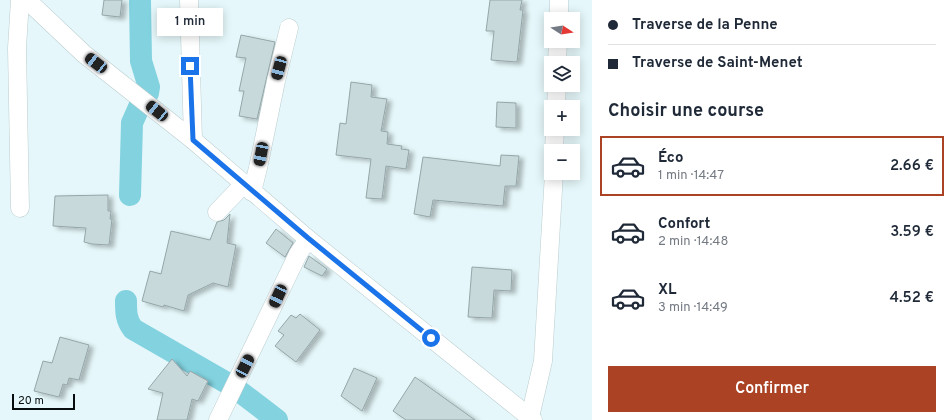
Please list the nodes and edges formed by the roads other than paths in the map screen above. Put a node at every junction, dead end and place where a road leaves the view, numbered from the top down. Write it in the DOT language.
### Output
graph roads {
  1 [pos="20,0"];
  2 [pos="27,0"];
  3 [pos="189,0"];
  4 [pos="559,0"];
  5 [pos="559,12"];
  6 [pos="290,28"];
  7 [pos="193,140"];
  8 [pos="554,180"];
  9 [pos="248,188"];
  10 [pos="20,208"];
  11 [pos="217,212"];
  12 [pos="308,238"];
  13 [pos="532,419"];
  14 [pos="218,420"];
  1 -- 10 [label="street"];
  2 -- 7 [label="street"];
  3 -- 7 [label="street"];
  4 -- 5 [label="street"];
  6 -- 9 [label="street"];
  7 -- 9 [label="street"];
  8 -- 13 [label="street"];
  9 -- 11 [label="street"];
  9 -- 12 [label="street"];
  12 -- 13 [label="street"];
  12 -- 14 [label="street"];
}
